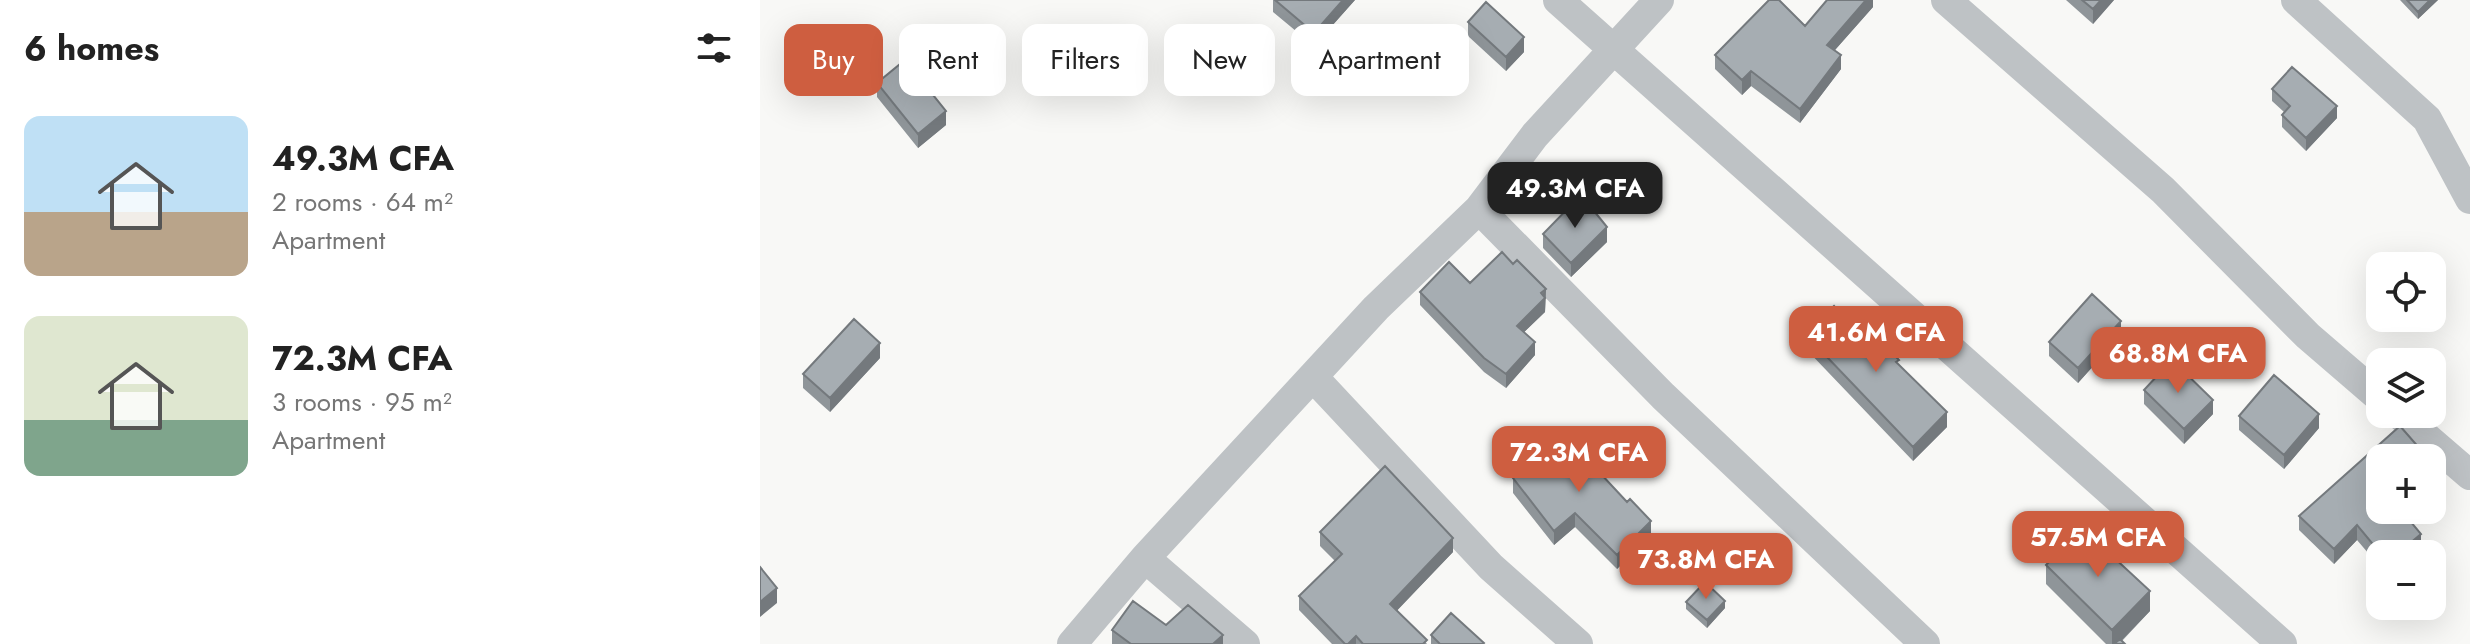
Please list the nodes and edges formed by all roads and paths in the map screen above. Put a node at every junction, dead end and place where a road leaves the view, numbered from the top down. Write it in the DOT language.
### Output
graph roads {
  1 [pos="1558,0"];
  2 [pos="1659,0"];
  3 [pos="1946,0"];
  4 [pos="2296,0"];
  5 [pos="1613,48"];
  6 [pos="2470,199"];
  7 [pos="1479,209"];
  8 [pos="1314,378"];
  9 [pos="2366,386"];
  10 [pos="2415,428"];
  11 [pos="2470,475"];
  12 [pos="1145,558"];
  13 [pos="1072,644"];
  14 [pos="1245,644"];
  15 [pos="1578,644"];
  16 [pos="1925,644"];
  17 [pos="2282,644"];
  1 -- 5 [label="street"];
  2 -- 5 [label="street"];
  3 -- 9 [label="street"];
  4 -- 6 [label="street"];
  5 -- 7 [label="street"];
  5 -- 17 [label="street"];
  7 -- 8 [label="street"];
  7 -- 16 [label="street"];
  8 -- 12 [label="street"];
  8 -- 15 [label="street"];
  10 -- 11 [label="street"];
  12 -- 13 [label="street"];
  12 -- 14 [label="street"];
}
